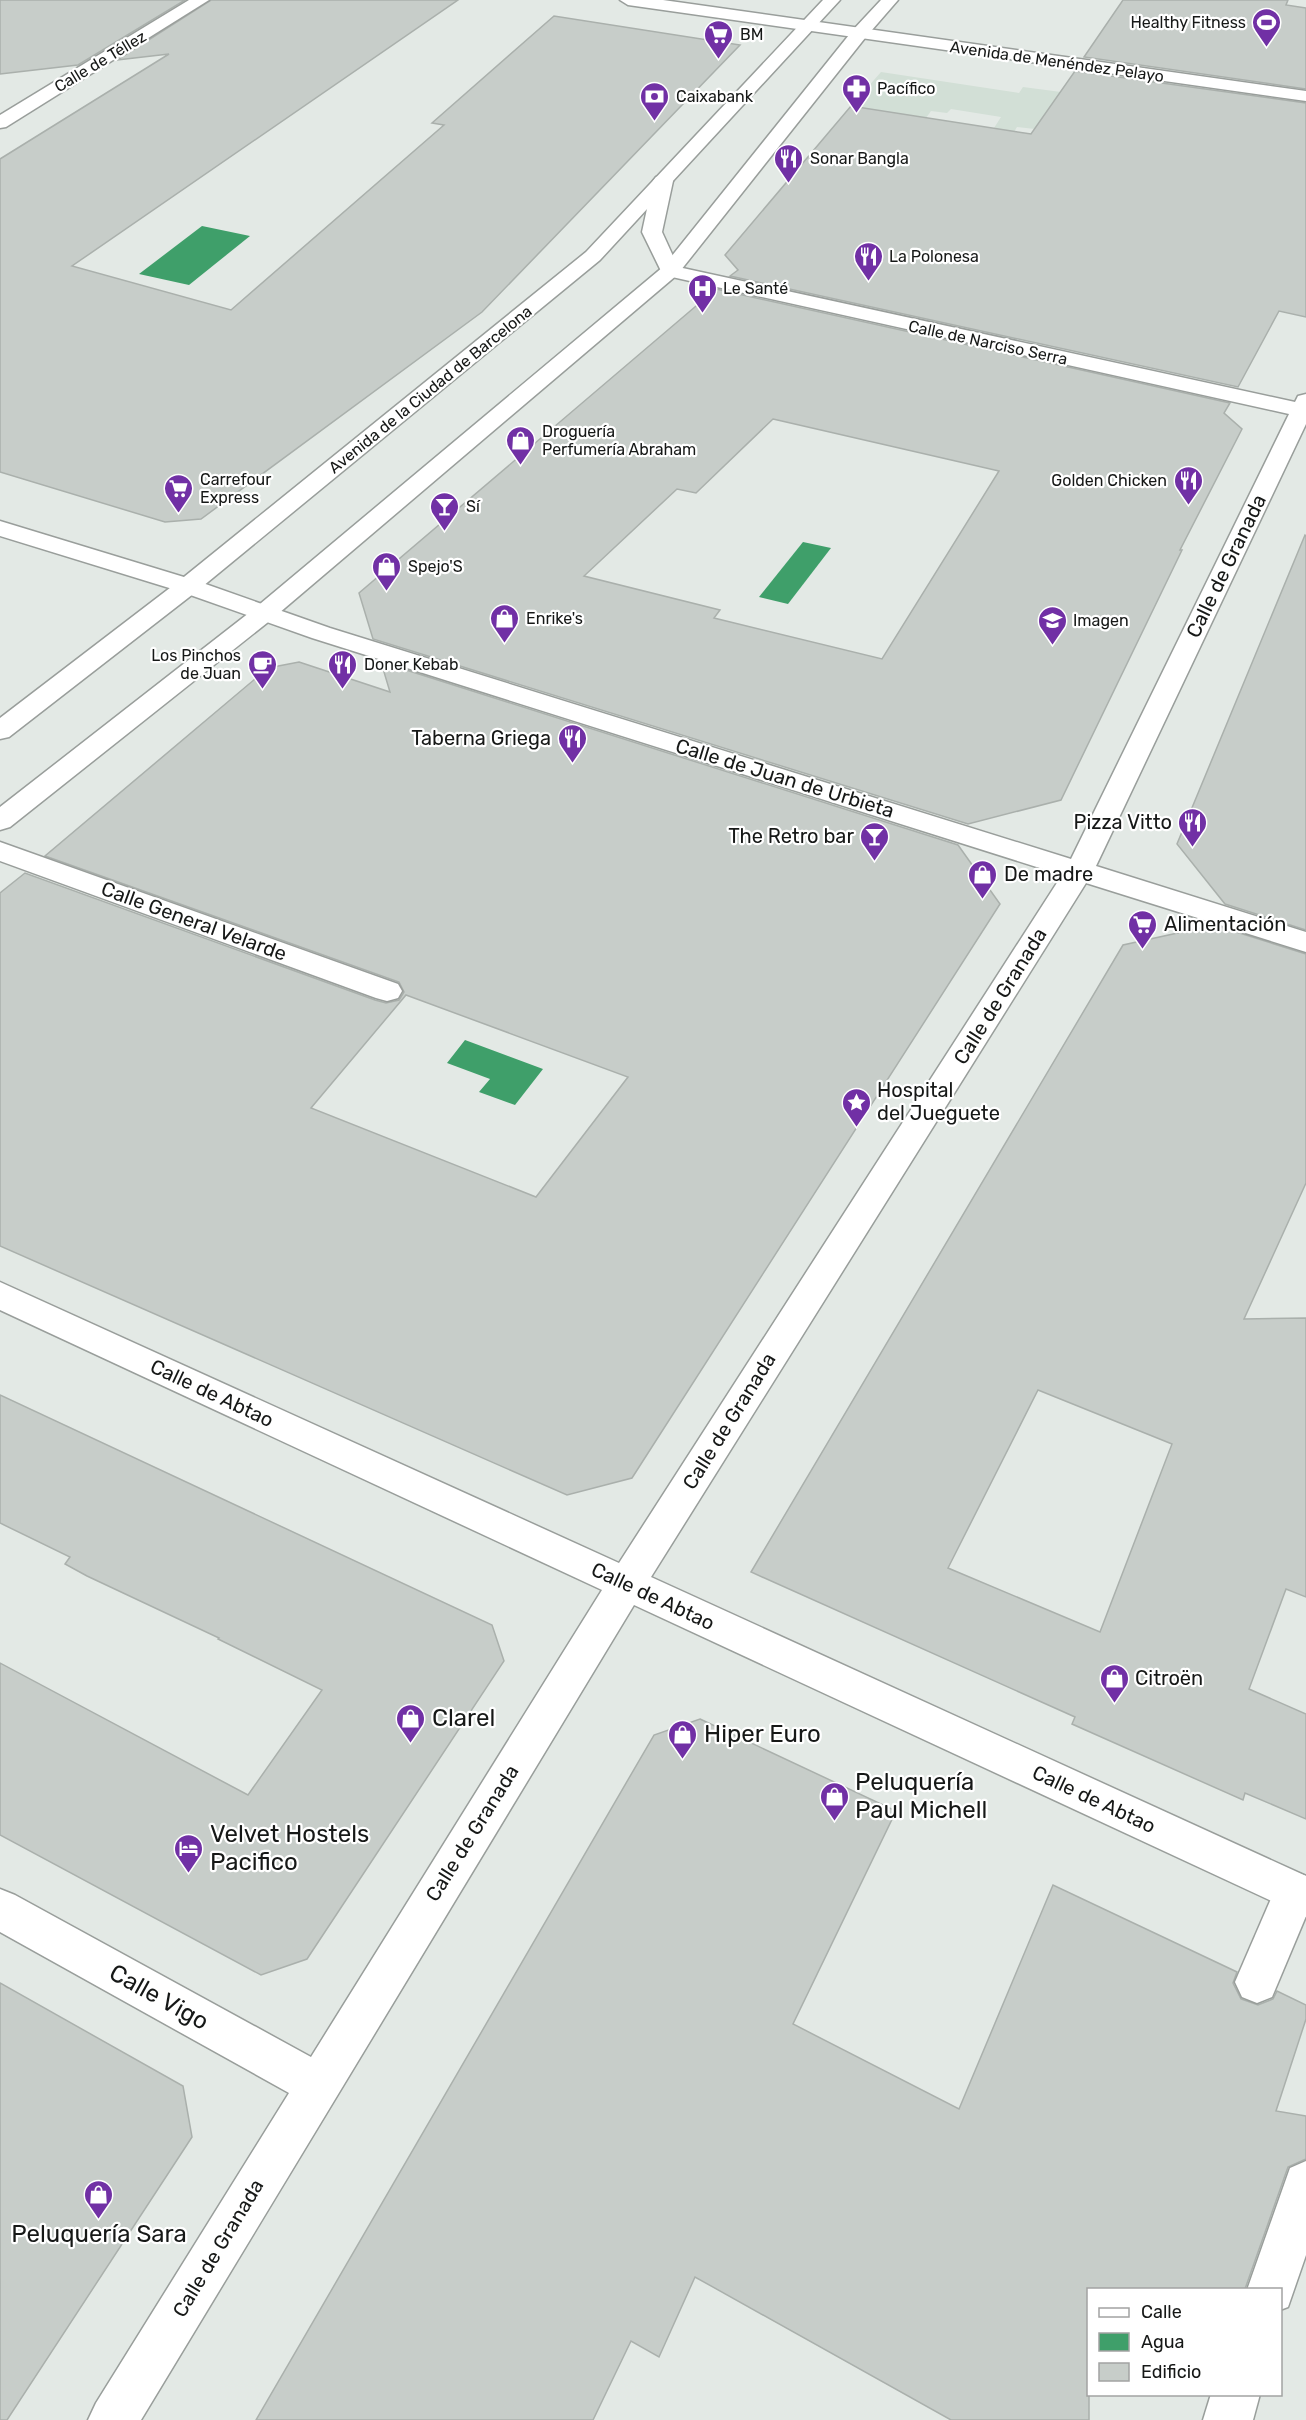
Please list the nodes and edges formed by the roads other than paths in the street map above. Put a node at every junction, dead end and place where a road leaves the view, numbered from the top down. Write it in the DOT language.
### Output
graph roads {
  1 [pos="201,0"];
  2 [pos="628,0"];
  3 [pos="832,0"];
  4 [pos="890,0"];
  5 [pos="808,27"];
  6 [pos="859,34"];
  7 [pos="1306,96"];
  8 [pos="0,123"];
  9 [pos="663,181"];
  10 [pos="670,271"];
  11 [pos="1305,407"];
  12 [pos="0,528"];
  13 [pos="188,586"];
  14 [pos="263,614"];
  15 [pos="0,731"];
  16 [pos="0,821"];
  17 [pos="0,851"];
  18 [pos="1080,870"];
  19 [pos="1306,942"];
  20 [pos="387,991"];
  21 [pos="0,1295"];
  22 [pos="627,1584"];
  23 [pos="1300,1894"];
  24 [pos="0,1909"];
  25 [pos="1257,1982"];
  26 [pos="318,2085"];
  27 [pos="1306,2184"];
  28 [pos="1271,2288"];
  29 [pos="1235,2396"];
  30 [pos="113,2420"];
  31 [pos="1228,2420"];
  1 -- 8 [label="street, Calle de Téllez"];
  2 -- 5 [label="street, Avenida de Menéndez Pelayo"];
  3 -- 5 [label="street, Avenida de la Ciudad de Barcelona"];
  4 -- 6 [label="street"];
  5 -- 6 [label="street, Avenida de Menéndez Pelayo"];
  5 -- 9 [label="street, Avenida de la Ciudad de Barcelona"];
  6 -- 7 [label="street, Avenida de Menéndez Pelayo"];
  6 -- 10 [label="street"];
  9 -- 10 [label="street"];
  9 -- 13 [label="street, Avenida de la Ciudad de Barcelona"];
  10 -- 11 [label="street, Calle de Narciso Serra"];
  10 -- 14 [label="street"];
  11 -- 18 [label="street, Calle de Granada"];
  12 -- 13 [label="street"];
  13 -- 14 [label="street"];
  13 -- 15 [label="street, Avenida de la Ciudad de Barcelona"];
  14 -- 16 [label="street"];
  14 -- 18 [label="street, Calle de Juan de Urbieta"];
  17 -- 20 [label="street, Calle General Velarde"];
  18 -- 19 [label="street, Calle de Juan de Urbieta"];
  18 -- 22 [label="street, Calle de Granada"];
  21 -- 22 [label="street, Calle de Abtao"];
  22 -- 23 [label="street, Calle de Abtao"];
  22 -- 26 [label="street, Calle de Granada"];
  23 -- 25 [label="street"];
  24 -- 26 [label="street, Calle Vigo"];
  26 -- 30 [label="street, Calle de Granada"];
  27 -- 28 [label="street"];
  29 -- 31 [label="street"];
}
